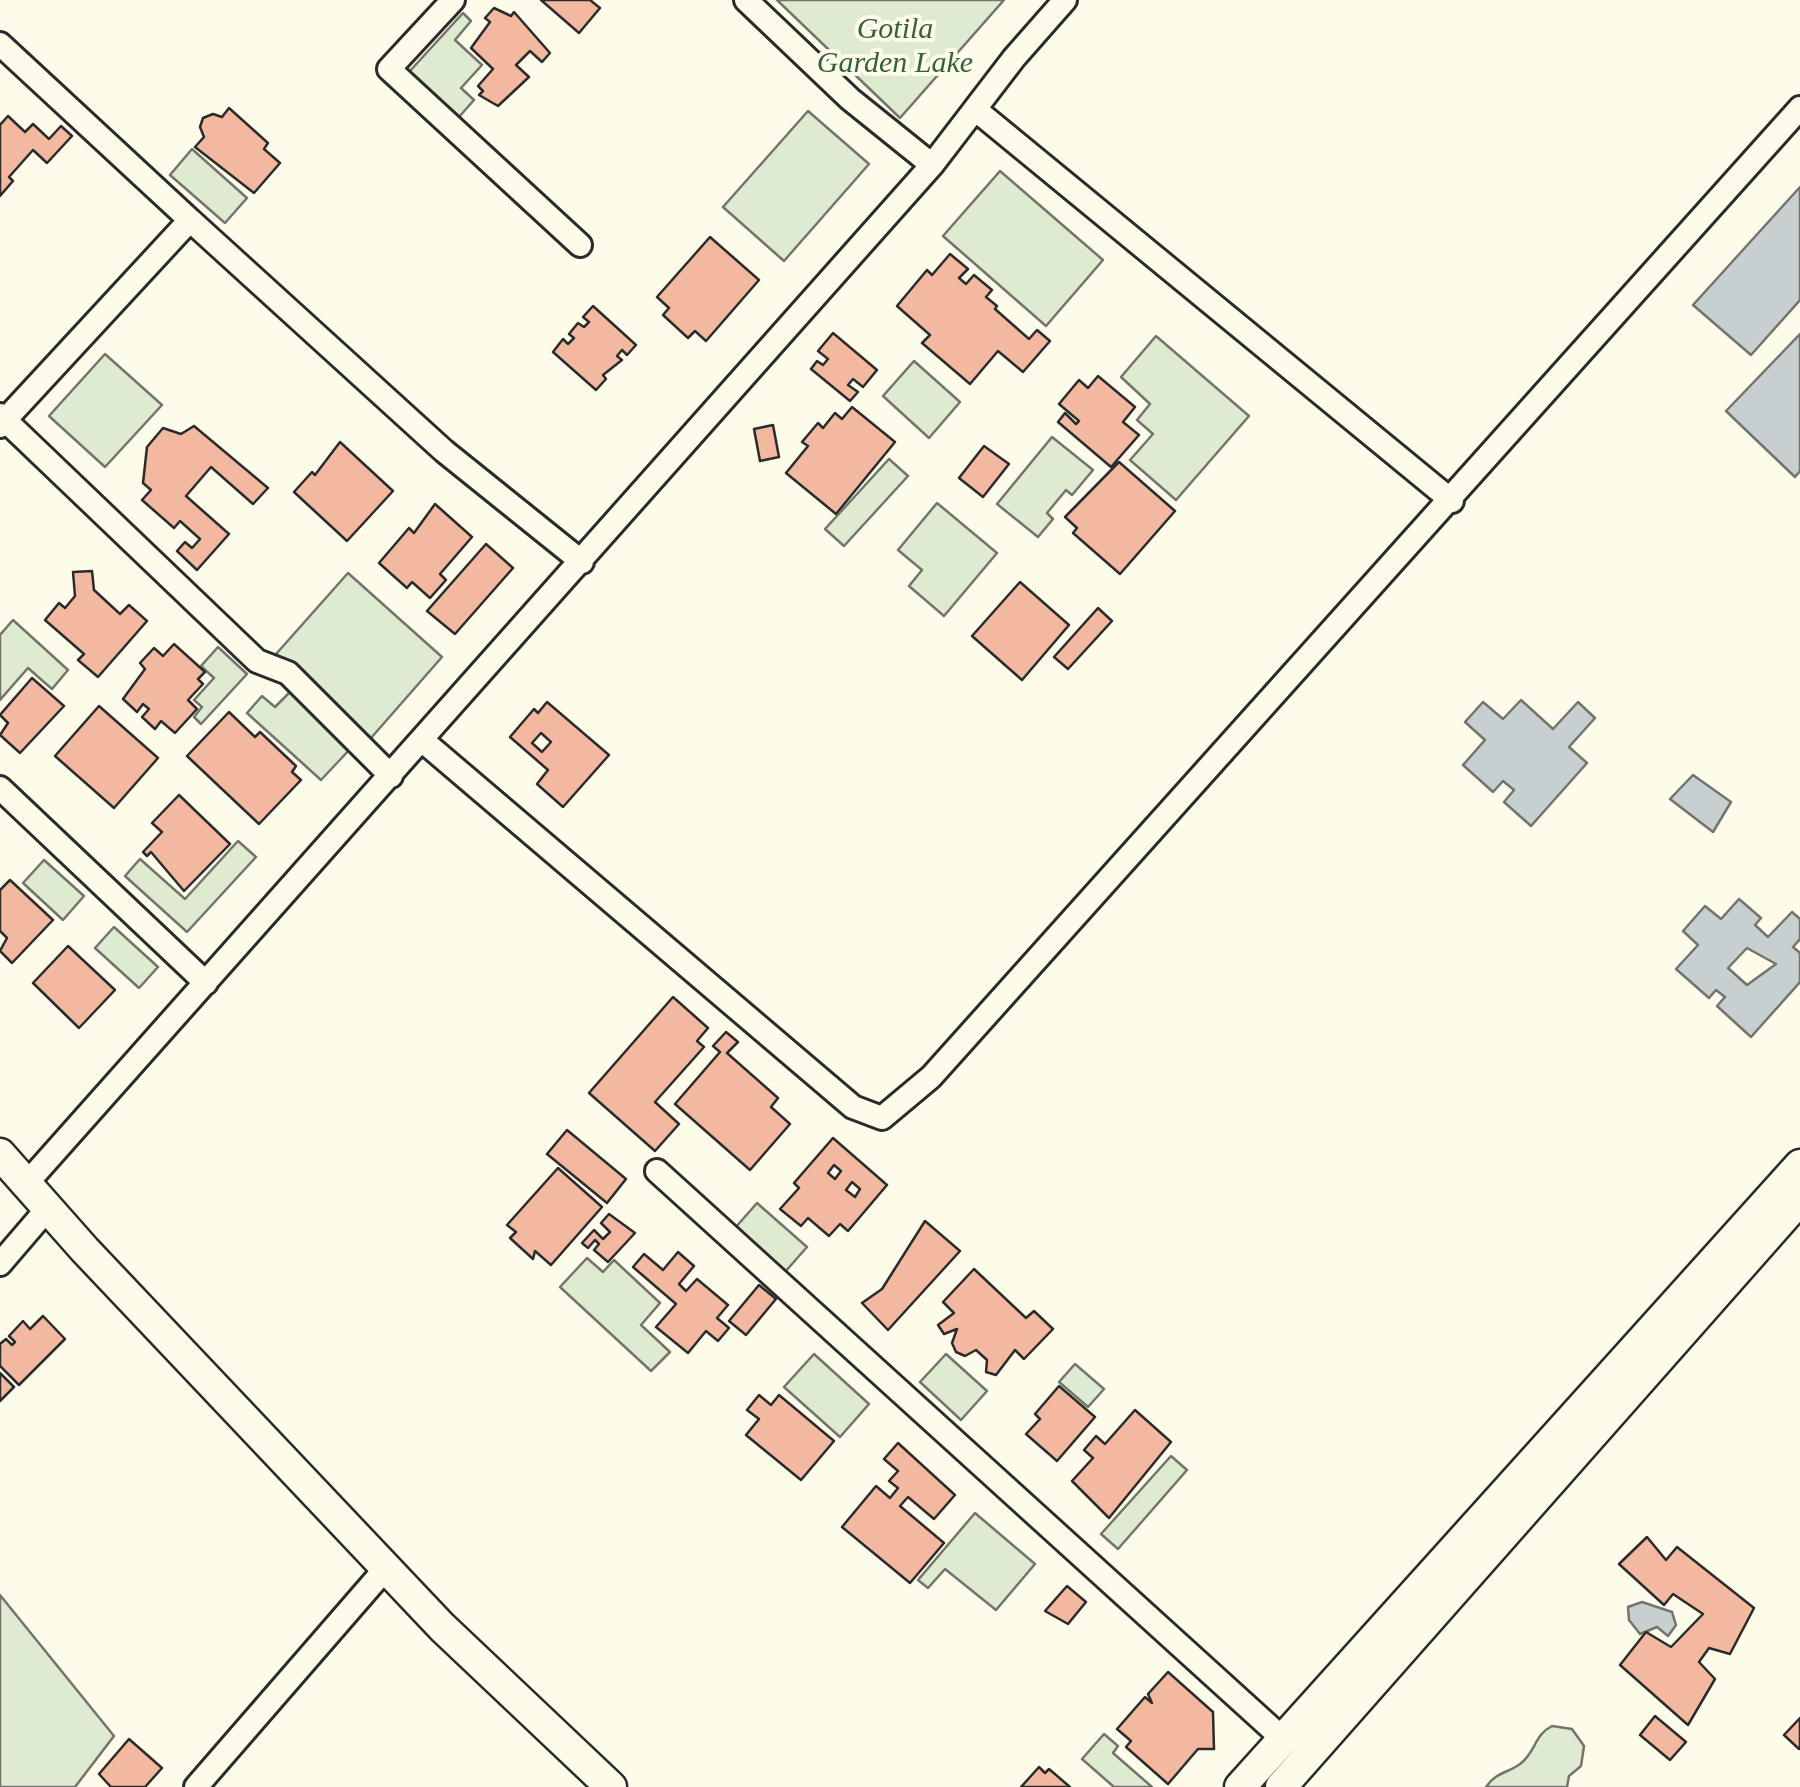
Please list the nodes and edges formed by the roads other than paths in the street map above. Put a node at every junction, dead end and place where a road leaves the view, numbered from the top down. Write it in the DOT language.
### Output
graph roads {
  1 [pos="453,0"];
  2 [pos="746,0"];
  3 [pos="1065,0"];
  4 [pos="0,44"];
  5 [pos="1800,108"];
  6 [pos="976,110"];
  7 [pos="932,164"];
  8 [pos="190,220"];
  9 [pos="580,245"];
  10 [pos="2,421"];
  11 [pos="1452,501"];
  12 [pos="582,562"];
  13 [pos="422,741"];
  14 [pos="391,776"];
  15 [pos="0,788"];
  16 [pos="206,983"];
  17 [pos="0,1154"];
  18 [pos="1800,1164"];
  19 [pos="657,1171"];
  20 [pos="27,1183"];
  21 [pos="1800,1199"];
  22 [pos="48,1208"];
  23 [pos="0,1264"];
  24 [pos="386,1568"];
  25 [pos="1282,1738"];
  26 [pos="196,1787"];
  27 [pos="610,1787"];
  28 [pos="1240,1787"];
  29 [pos="1281,1787"];
  1 -- 9 [label="street"];
  2 -- 7 [label="street"];
  3 -- 6 [label="street"];
  4 -- 8 [label="street"];
  5 -- 11 [label="street"];
  6 -- 7 [label="street"];
  6 -- 11 [label="street"];
  7 -- 12 [label="street"];
  8 -- 10 [label="street"];
  8 -- 12 [label="street"];
  10 -- 14 [label="street"];
  11 -- 13 [label="street"];
  12 -- 13 [label="street"];
  13 -- 14 [label="street"];
  14 -- 16 [label="street"];
  15 -- 16 [label="street"];
  16 -- 20 [label="street"];
  17 -- 20 [label="main road"];
  18 -- 25 [label="main road"];
  19 -- 25 [label="street"];
  20 -- 22 [label="main road"];
  21 -- 29 [label="main road"];
  22 -- 23 [label="street"];
  22 -- 24 [label="main road"];
  24 -- 26 [label="street"];
  24 -- 27 [label="main road"];
  25 -- 28 [label="main road"];
}
